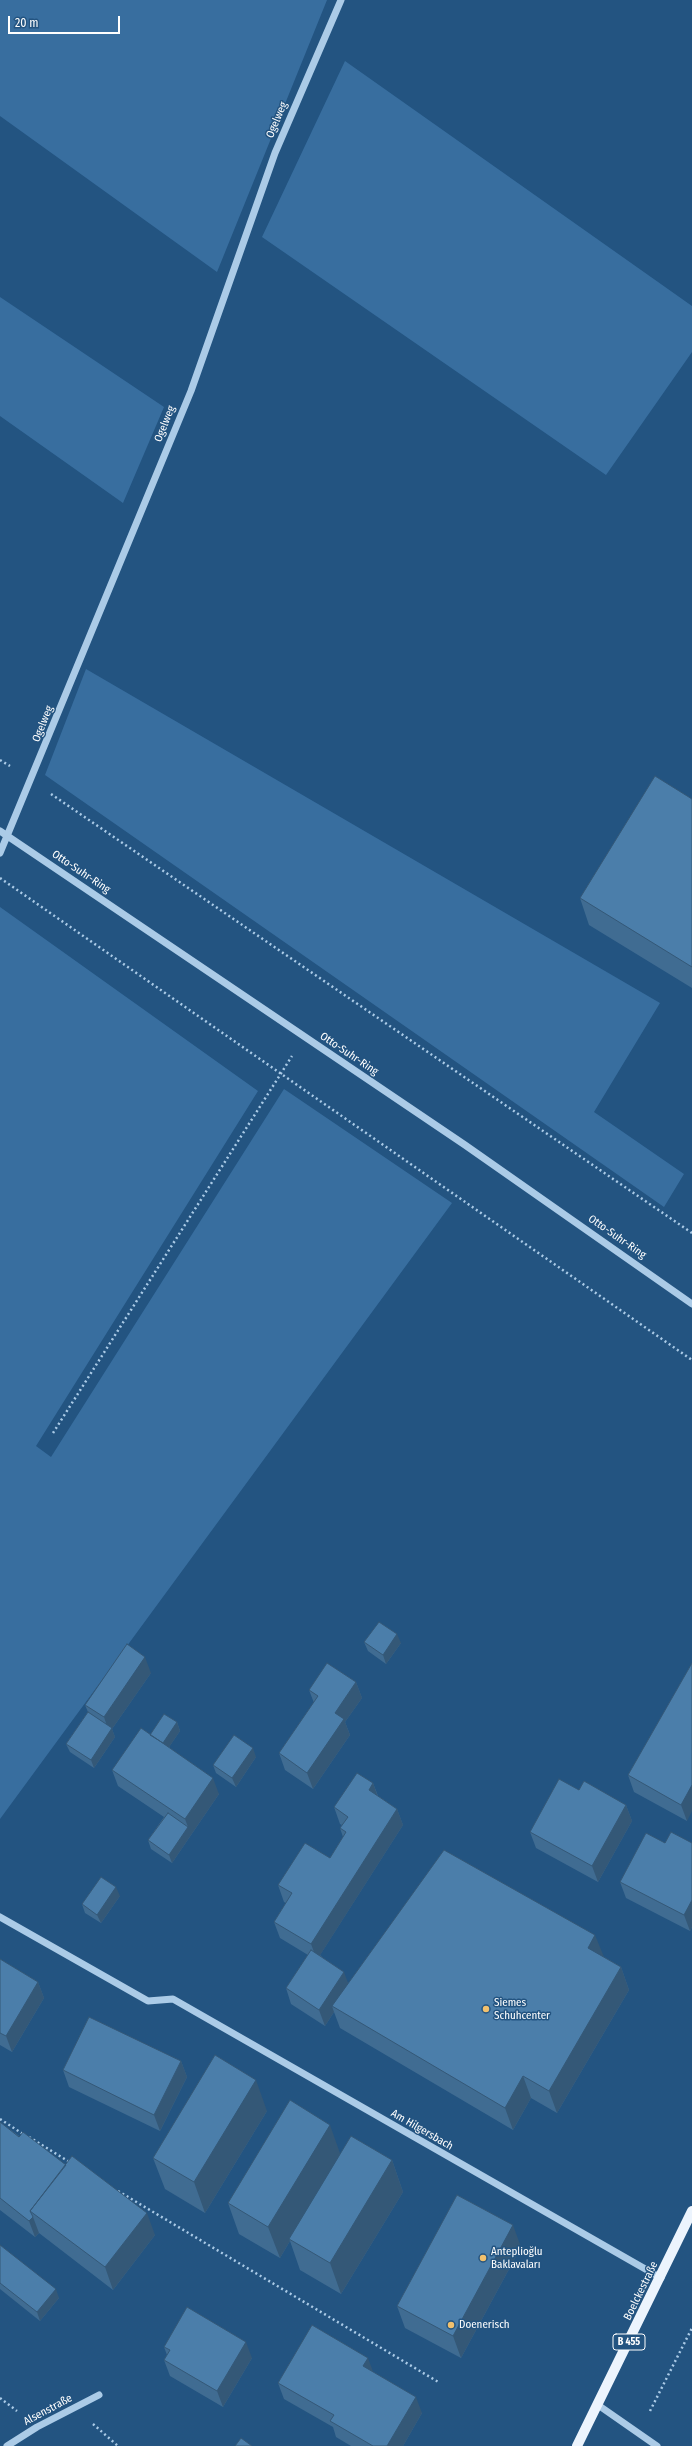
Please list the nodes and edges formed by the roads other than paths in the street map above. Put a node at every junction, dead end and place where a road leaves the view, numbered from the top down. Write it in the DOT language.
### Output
graph roads {
  1 [pos="341,0"];
  2 [pos="0,831"];
  3 [pos="7,836"];
  4 [pos="0,853"];
  5 [pos="692,1303"];
  6 [pos="0,1917"];
  7 [pos="692,2211"];
  8 [pos="661,2278"];
  9 [pos="99,2395"];
  10 [pos="598,2405"];
  11 [pos="7,2446"];
  12 [pos="577,2446"];
  13 [pos="657,2446"];
  1 -- 3 [label="street, Ogelweg"];
  2 -- 3 [label="street, Otto-Suhr-Ring"];
  3 -- 4 [label="street, Ogelweg"];
  3 -- 5 [label="street, Otto-Suhr-Ring"];
  6 -- 8 [label="street, Am Hilgersbach"];
  7 -- 8 [label="main road, Boelckestraße / B 455"];
  8 -- 10 [label="main road, Boelckestraße / B 455"];
  9 -- 11 [label="street, Alsenstraße"];
  10 -- 12 [label="main road, Boelckestraße / B 455"];
  10 -- 13 [label="street"];
}
